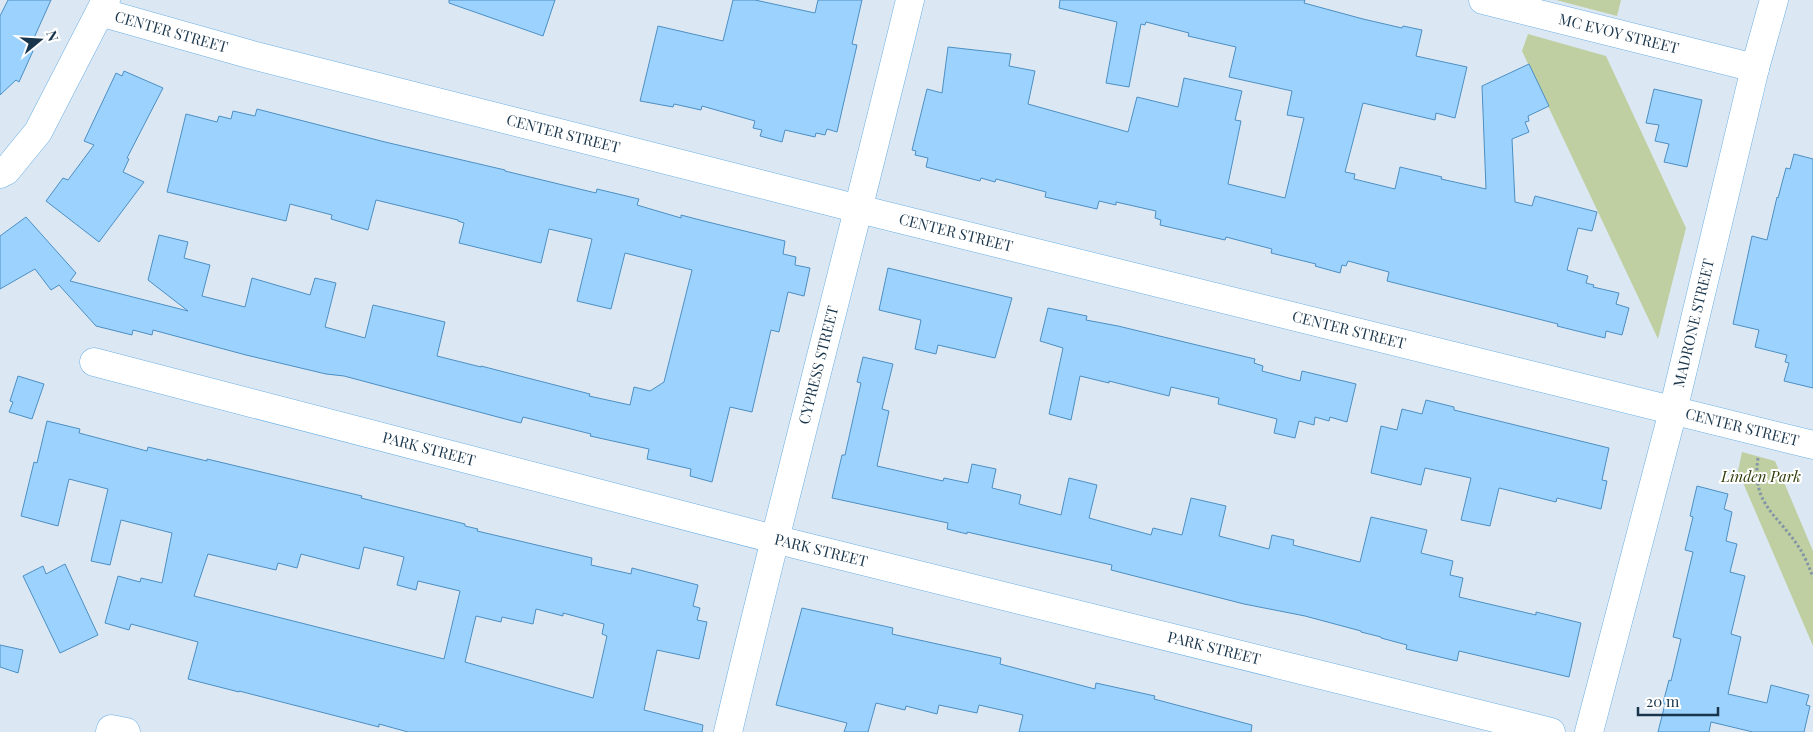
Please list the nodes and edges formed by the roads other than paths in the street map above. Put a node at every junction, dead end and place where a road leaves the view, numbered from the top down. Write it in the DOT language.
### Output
graph roads {
  1 [pos="910,0"];
  2 [pos="1484,0"];
  3 [pos="1774,0"];
  4 [pos="103,6"];
  5 [pos="1755,68"];
  6 [pos="0,174"];
  7 [pos="859,209"];
  8 [pos="94,362"];
  9 [pos="1673,411"];
  10 [pos="1813,445"];
  11 [pos="774,539"];
  12 [pos="110,732"];
  13 [pos="126,732"];
  14 [pos="728,732"];
  15 [pos="1551,732"];
  16 [pos="1590,732"];
  1 -- 7 [label="street, CYPRESS STREET"];
  2 -- 5 [label="street, MC EVOY STREET"];
  3 -- 5 [label="street, MADRONE STREET"];
  4 -- 6 [label="street"];
  4 -- 7 [label="street, CENTER STREET"];
  5 -- 9 [label="street, MADRONE STREET"];
  7 -- 9 [label="street, CENTER STREET"];
  7 -- 11 [label="street, CYPRESS STREET"];
  8 -- 11 [label="street, PARK STREET"];
  9 -- 10 [label="street, CENTER STREET"];
  9 -- 16 [label="street, MADRONE STREET"];
  11 -- 14 [label="street, CYPRESS STREET"];
  11 -- 15 [label="street, PARK STREET"];
  12 -- 13 [label="street"];
}
